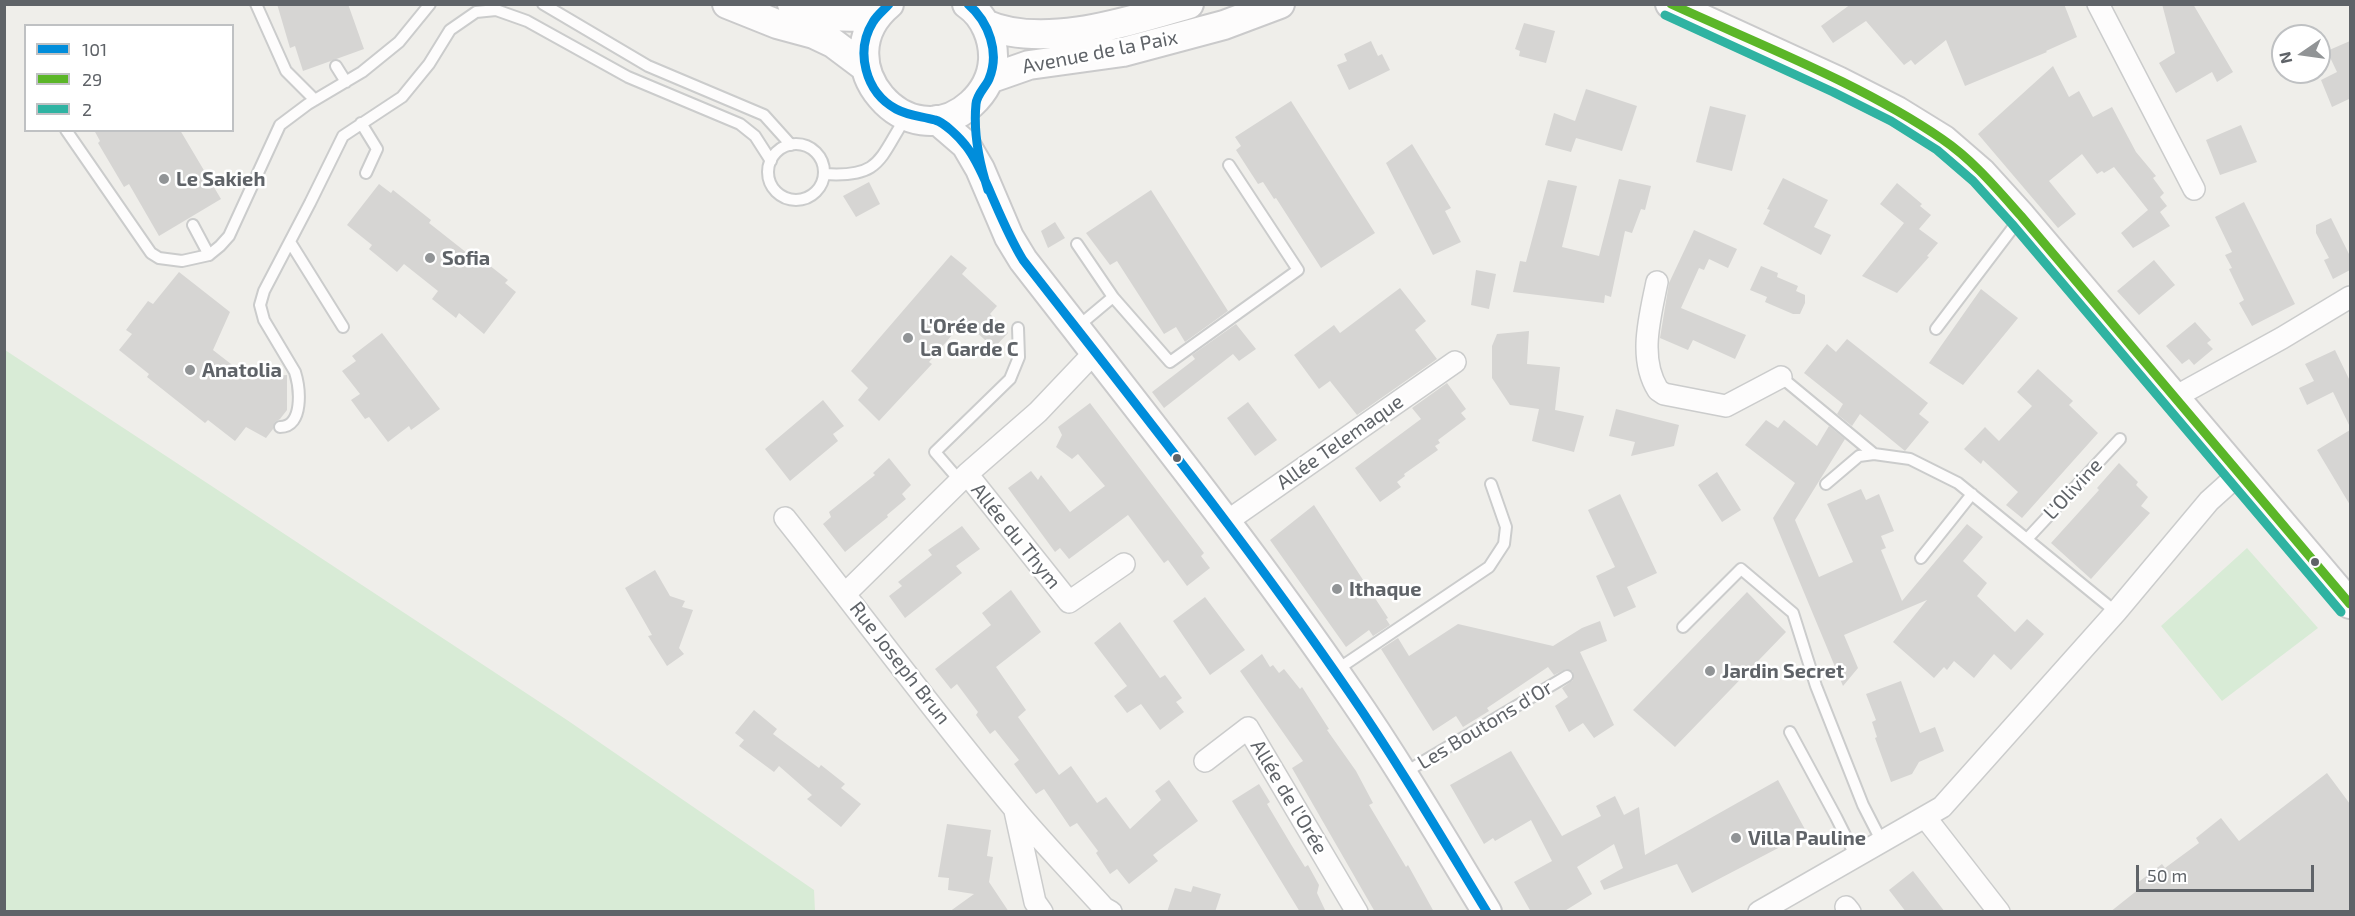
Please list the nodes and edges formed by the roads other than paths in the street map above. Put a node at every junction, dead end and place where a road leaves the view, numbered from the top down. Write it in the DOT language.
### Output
graph roads {
  1 [pos="256,4"];
  2 [pos="430,4"];
  3 [pos="543,4"];
  4 [pos="727,4"];
  5 [pos="792,4"];
  6 [pos="1189,4"];
  7 [pos="1280,4"];
  8 [pos="1670,4"];
  9 [pos="2098,4"];
  10 [pos="884,9"];
  11 [pos="976,14"];
  12 [pos="336,66"];
  13 [pos="865,67"];
  14 [pos="346,82"];
  15 [pos="983,88"];
  16 [pos="315,100"];
  17 [pos="906,116"];
  18 [pos="937,120"];
  19 [pos="361,123"];
  20 [pos="67,132"];
  21 [pos="791,145"];
  22 [pos="771,161"];
  23 [pos="1229,165"];
  24 [pos="980,169"];
  25 [pos="366,173"];
  26 [pos="824,174"];
  27 [pos="2194,189"];
  28 [pos="2021,216"];
  29 [pos="193,225"];
  30 [pos="290,242"];
  31 [pos="1077,244"];
  32 [pos="208,255"];
  33 [pos="1657,282"];
  34 [pos="1113,297"];
  35 [pos="2350,297"];
  36 [pos="343,327"];
  37 [pos="1018,328"];
  38 [pos="1076,328"];
  39 [pos="1936,329"];
  40 [pos="1094,353"];
  41 [pos="1455,362"];
  42 [pos="1781,377"];
  43 [pos="2175,397"];
  44 [pos="280,427"];
  45 [pos="2120,439"];
  46 [pos="1874,454"];
  47 [pos="2240,473"];
  48 [pos="963,477"];
  49 [pos="1826,483"];
  50 [pos="1491,484"];
  51 [pos="1972,494"];
  52 [pos="785,518"];
  53 [pos="1226,522"];
  54 [pos="2027,539"];
  55 [pos="1921,558"];
  56 [pos="1124,564"];
  57 [pos="846,593"];
  58 [pos="2350,604"];
  59 [pos="2116,612"];
  60 [pos="1683,627"];
  61 [pos="1334,671"];
  62 [pos="1567,676"];
  63 [pos="1790,732"];
  64 [pos="1205,760"];
  65 [pos="1403,773"];
  66 [pos="1014,807"];
  67 [pos="1925,817"];
  68 [pos="1882,842"];
  69 [pos="1856,857"];
  70 [pos="1042,912"];
  71 [pos="1111,912"];
  72 [pos="1357,912"];
  73 [pos="1486,912"];
  74 [pos="1759,912"];
  75 [pos="1999,912"];
  1 -- 16 [label="lane"];
  2 -- 14 [label="lane"];
  3 -- 21 [label="lane"];
  4 -- 13 [label="main road"];
  5 -- 10 [label="main road"];
  6 -- 11 [label="main road, Avenue de la Paix"];
  7 -- 15 [label="main road, Avenue de la Paix"];
  8 -- 28 [label="main road"];
  9 -- 27 [label="street"];
  10 -- 13 [label="main road"];
  11 -- 15 [label="main road"];
  12 -- 14 [label="lane"];
  13 -- 17 [label="main road"];
  14 -- 16 [label="lane"];
  15 -- 18 [label="main road, Avenue de la Paix"];
  15 -- 24 [label="main road"];
  16 -- 32 [label="lane"];
  17 -- 18 [label="main road"];
  17 -- 26 [label="lane"];
  18 -- 24 [label="main road"];
  19 -- 22 [label="lane"];
  19 -- 25 [label="lane"];
  19 -- 30 [label="lane"];
  20 -- 32 [label="lane"];
  21 -- 22 [label="lane"];
  21 -- 26 [label="lane"];
  22 -- 26 [label="lane"];
  23 -- 34 [label="lane"];
  24 -- 38 [label="main road"];
  28 -- 39 [label="lane"];
  28 -- 43 [label="main road"];
  29 -- 32 [label="lane"];
  30 -- 36 [label="lane"];
  30 -- 44 [label="lane"];
  31 -- 34 [label="lane"];
  33 -- 42 [label="street"];
  34 -- 38 [label="lane"];
  35 -- 43 [label="street"];
  37 -- 48 [label="lane"];
  38 -- 40 [label="main road"];
  40 -- 48 [label="street, Rue Joseph Brun"];
  40 -- 53 [label="main road"];
  41 -- 53 [label="street, Allée Telemaque"];
  42 -- 46 [label="lane"];
  43 -- 47 [label="main road"];
  45 -- 54 [label="lane, L'Olivine"];
  46 -- 49 [label="lane"];
  46 -- 51 [label="lane"];
  47 -- 58 [label="main road"];
  47 -- 59 [label="street"];
  48 -- 56 [label="street, Allée du Thym"];
  48 -- 57 [label="street, Rue Joseph Brun"];
  50 -- 61 [label="lane"];
  51 -- 54 [label="lane"];
  51 -- 55 [label="lane"];
  52 -- 57 [label="street"];
  53 -- 61 [label="main road"];
  54 -- 59 [label="lane"];
  57 -- 66 [label="street, Rue Joseph Brun"];
  59 -- 67 [label="street"];
  60 -- 68 [label="lane"];
  61 -- 65 [label="main road"];
  62 -- 65 [label="lane, Les Boutons d'Or"];
  63 -- 69 [label="lane"];
  64 -- 72 [label="street, Allée de l'Orée"];
  65 -- 73 [label="main road"];
  66 -- 70 [label="street"];
  66 -- 71 [label="street, Rue Joseph Brun"];
  67 -- 68 [label="street"];
  67 -- 75 [label="street"];
  68 -- 69 [label="street"];
  69 -- 74 [label="street"];
}
